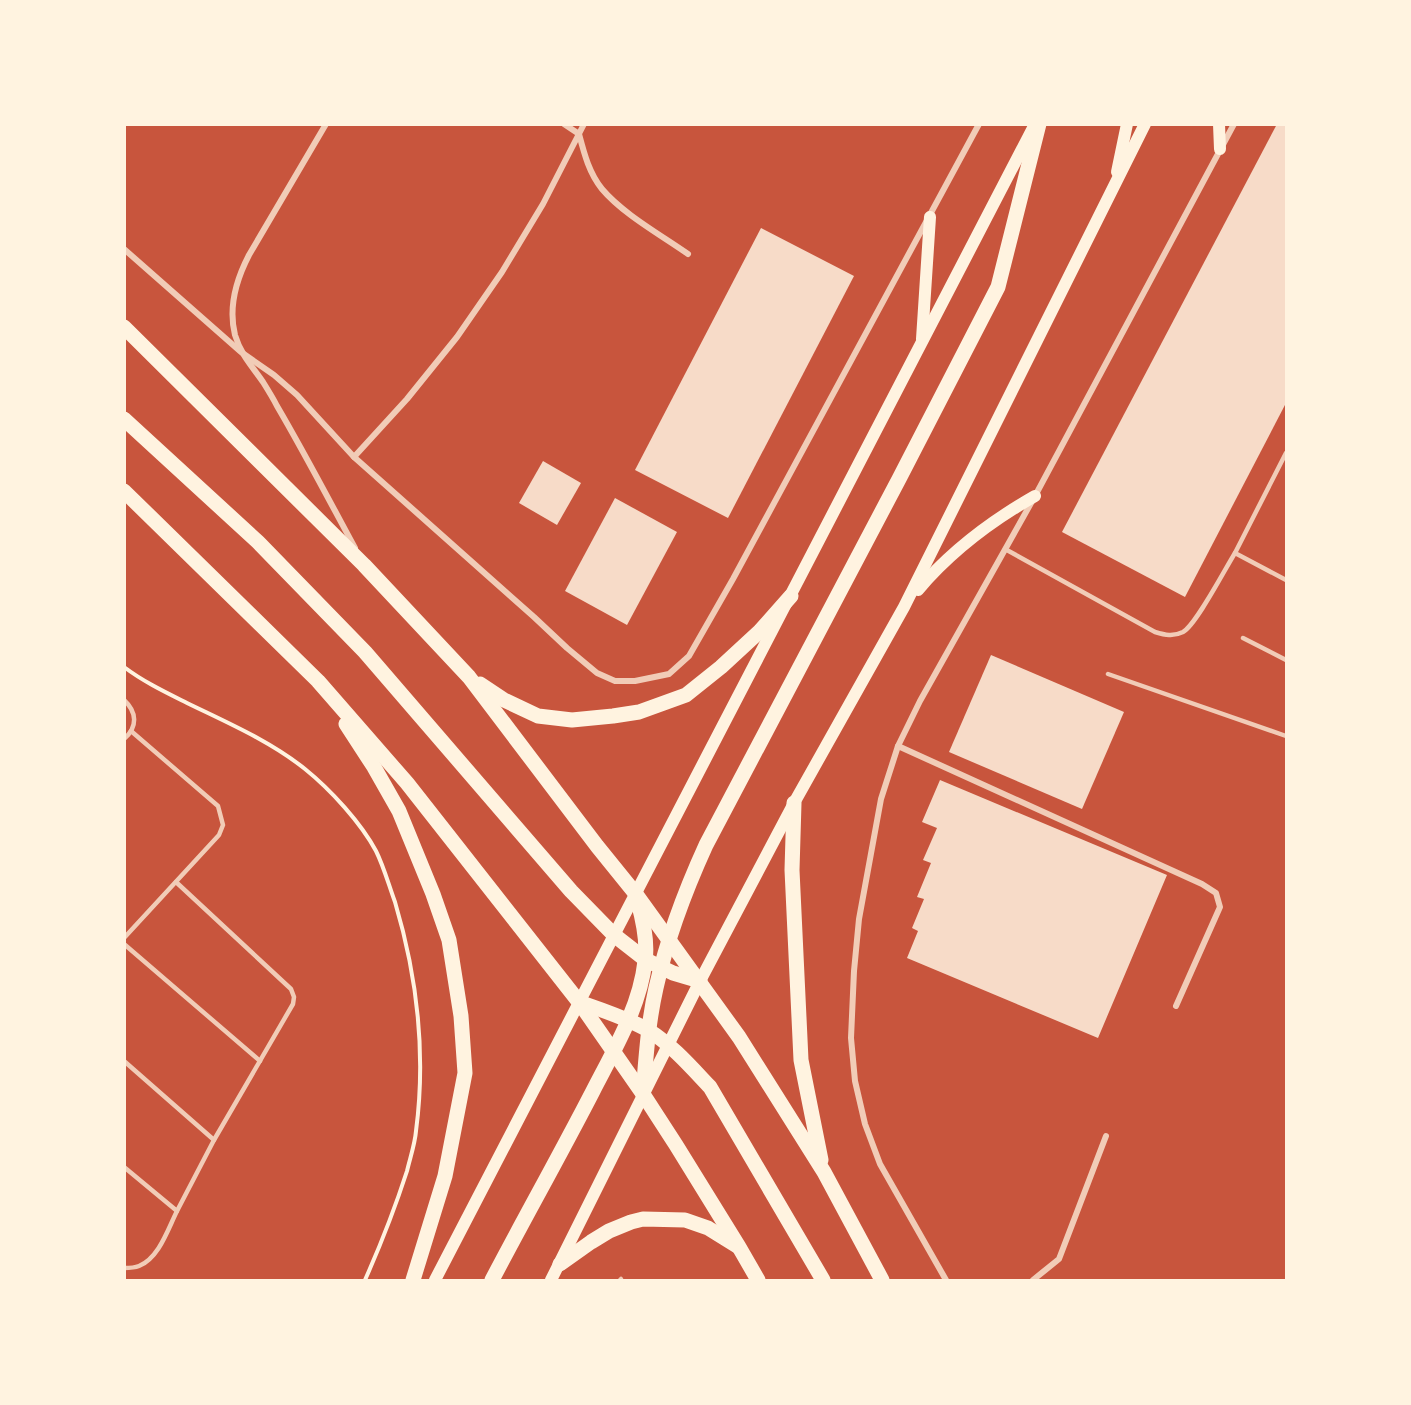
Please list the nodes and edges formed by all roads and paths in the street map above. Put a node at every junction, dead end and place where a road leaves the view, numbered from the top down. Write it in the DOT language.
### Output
graph roads {
  1 [pos="326,124"];
  2 [pos="564,124"];
  3 [pos="584,124"];
  4 [pos="979,124"];
  5 [pos="1037,124"];
  6 [pos="1127,124"];
  7 [pos="1145,124"];
  8 [pos="1219,124"];
  9 [pos="1234,124"];
  10 [pos="579,134"];
  11 [pos="1220,149"];
  12 [pos="1113,188"];
  13 [pos="930,217"];
  14 [pos="124,249"];
  15 [pos="688,254"];
  16 [pos="124,327"];
  17 [pos="922,344"];
  18 [pos="241,352"];
  19 [pos="124,419"];
  20 [pos="1287,453"];
  21 [pos="354,457"];
  22 [pos="124,491"];
  23 [pos="1035,496"];
  24 [pos="1005,549"];
  25 [pos="1235,553"];
  26 [pos="364,565"];
  27 [pos="1287,580"];
  28 [pos="791,596"];
  29 [pos="904,607"];
  30 [pos="1243,638"];
  31 [pos="1287,660"];
  32 [pos="124,667"];
  33 [pos="1108,674"];
  34 [pos="469,677"];
  35 [pos="318,681"];
  36 [pos="124,700"];
  37 [pos="131,731"];
  38 [pos="1287,736"];
  39 [pos="124,739"];
  40 [pos="898,746"];
  41 [pos="794,803"];
  42 [pos="177,882"];
  43 [pos="635,893"];
  44 [pos="614,935"];
  45 [pos="124,938"];
  46 [pos="669,940"];
  47 [pos="124,944"];
  48 [pos="646,960"];
  49 [pos="661,968"];
  50 [pos="700,981"];
  51 [pos="579,1002"];
  52 [pos="1176,1006"];
  53 [pos="628,1020"];
  54 [pos="649,1031"];
  55 [pos="668,1045"];
  56 [pos="614,1052"];
  57 [pos="124,1061"];
  58 [pos="260,1061"];
  59 [pos="643,1094"];
  60 [pos="1106,1136"];
  61 [pos="214,1140"];
  62 [pos="124,1167"];
  63 [pos="824,1172"];
  64 [pos="177,1211"];
  65 [pos="740,1247"];
  66 [pos="560,1264"];
  67 [pos="124,1268"];
  68 [pos="364,1281"];
  69 [pos="413,1281"];
  70 [pos="435,1281"];
  71 [pos="492,1281"];
  72 [pos="551,1281"];
  73 [pos="758,1281"];
  74 [pos="823,1281"];
  75 [pos="882,1281"];
  76 [pos="946,1281"];
  77 [pos="1033,1281"];
  1 -- 18 [label="street"];
  2 -- 10 [label="street"];
  3 -- 10 [label="street"];
  4 -- 13 [label="street"];
  5 -- 17 [label="main road"];
  5 -- 46 [label="main road"];
  6 -- 12 [label="main road"];
  7 -- 12 [label="main road"];
  8 -- 11 [label="main road"];
  9 -- 11 [label="street"];
  10 -- 15 [label="street"];
  10 -- 21 [label="street"];
  11 -- 23 [label="street"];
  12 -- 29 [label="main road"];
  13 -- 17 [label="main road"];
  13 -- 21 [label="street"];
  14 -- 18 [label="street"];
  16 -- 26 [label="main road"];
  17 -- 28 [label="main road"];
  18 -- 21 [label="street"];
  18 -- 26 [label="street"];
  19 -- 44 [label="main road"];
  20 -- 25 [label="lane"];
  22 -- 35 [label="main road"];
  23 -- 24 [label="street"];
  23 -- 29 [label="main road"];
  24 -- 25 [label="lane"];
  24 -- 40 [label="street"];
  25 -- 27 [label="lane"];
  26 -- 34 [label="main road"];
  28 -- 34 [label="main road"];
  28 -- 43 [label="main road"];
  29 -- 41 [label="main road"];
  30 -- 31 [label="lane"];
  32 -- 68 [label="path"];
  33 -- 38 [label="lane"];
  34 -- 43 [label="main road"];
  35 -- 51 [label="main road"];
  35 -- 69 [label="main road"];
  36 -- 37 [label="lane"];
  37 -- 39 [label="lane"];
  37 -- 42 [label="lane"];
  40 -- 52 [label="street"];
  40 -- 76 [label="street"];
  41 -- 50 [label="main road"];
  41 -- 63 [label="main road"];
  42 -- 45 [label="lane"];
  42 -- 58 [label="lane"];
  43 -- 44 [label="main road"];
  43 -- 46 [label="main road"];
  43 -- 48 [label="main road"];
  44 -- 48 [label="main road"];
  44 -- 51 [label="main road"];
  46 -- 49 [label="main road"];
  46 -- 50 [label="main road"];
  47 -- 58 [label="lane"];
  48 -- 49 [label="main road"];
  48 -- 53 [label="main road"];
  49 -- 50 [label="main road"];
  49 -- 54 [label="main road"];
  50 -- 55 [label="main road"];
  50 -- 63 [label="main road"];
  51 -- 53 [label="main road"];
  51 -- 56 [label="main road"];
  51 -- 70 [label="main road"];
  53 -- 54 [label="main road"];
  53 -- 56 [label="main road"];
  54 -- 55 [label="main road"];
  54 -- 59 [label="main road"];
  55 -- 59 [label="main road"];
  55 -- 74 [label="main road"];
  56 -- 59 [label="main road"];
  56 -- 71 [label="main road"];
  57 -- 61 [label="lane"];
  58 -- 61 [label="lane"];
  59 -- 65 [label="main road"];
  59 -- 66 [label="main road"];
  60 -- 77 [label="street"];
  61 -- 64 [label="lane"];
  62 -- 64 [label="lane"];
  63 -- 75 [label="main road"];
  64 -- 67 [label="lane"];
  65 -- 66 [label="main road"];
  65 -- 73 [label="main road"];
  66 -- 72 [label="main road"];
}
